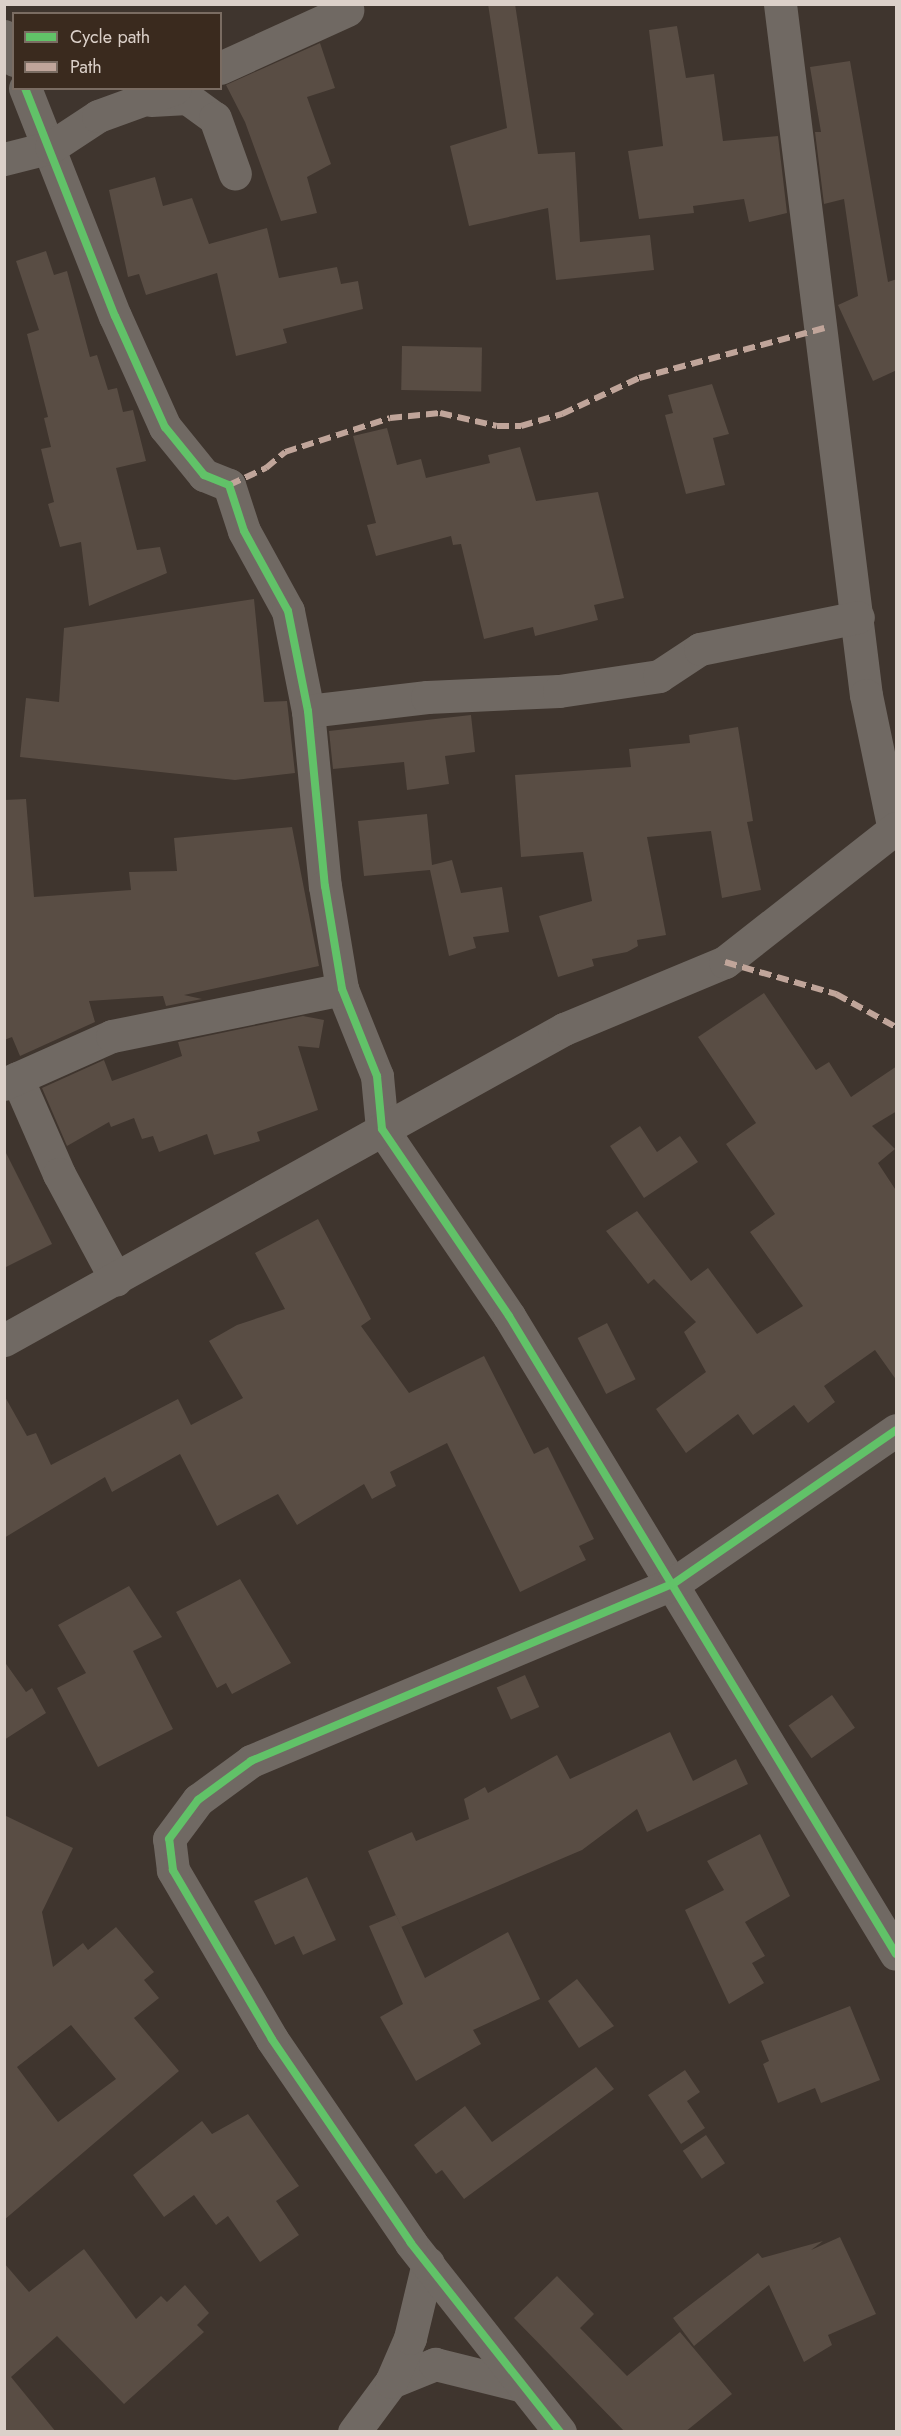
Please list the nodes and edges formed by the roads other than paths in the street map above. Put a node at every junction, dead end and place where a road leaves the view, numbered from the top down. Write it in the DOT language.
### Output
graph roads {
  1 [pos="780,4"];
  2 [pos="347,10"];
  3 [pos="4,36"];
  4 [pos="12,55"];
  5 [pos="222,67"];
  6 [pos="27,90"];
  7 [pos="162,94"];
  8 [pos="51,147"];
  9 [pos="4,159"];
  10 [pos="235,174"];
  11 [pos="858,617"];
  12 [pos="308,711"];
  13 [pos="895,829"];
  14 [pos="342,990"];
  15 [pos="11,1081"];
  16 [pos="382,1129"];
  17 [pos="116,1280"];
  18 [pos="4,1340"];
  19 [pos="897,1430"];
  20 [pos="673,1584"];
  21 [pos="897,1954"];
  22 [pos="428,2264"];
  23 [pos="391,2382"];
  24 [pos="519,2385"];
  25 [pos="354,2432"];
  26 [pos="560,2432"];
  1 -- 11 [label="street"];
  2 -- 5 [label="street"];
  3 -- 4 [label="street"];
  6 -- 8 [label="street"];
  7 -- 8 [label="street"];
  7 -- 10 [label="street"];
  8 -- 9 [label="street"];
  8 -- 12 [label="street"];
  11 -- 12 [label="street"];
  11 -- 13 [label="street"];
  12 -- 14 [label="street"];
  13 -- 16 [label="street"];
  14 -- 15 [label="street"];
  14 -- 16 [label="street"];
  15 -- 17 [label="street"];
  16 -- 17 [label="street"];
  16 -- 20 [label="street"];
  17 -- 18 [label="street"];
  19 -- 20 [label="street"];
  20 -- 21 [label="street"];
  20 -- 22 [label="street"];
  22 -- 23 [label="street"];
  22 -- 24 [label="street"];
  23 -- 24 [label="street"];
  23 -- 25 [label="street"];
  24 -- 26 [label="street"];
}
